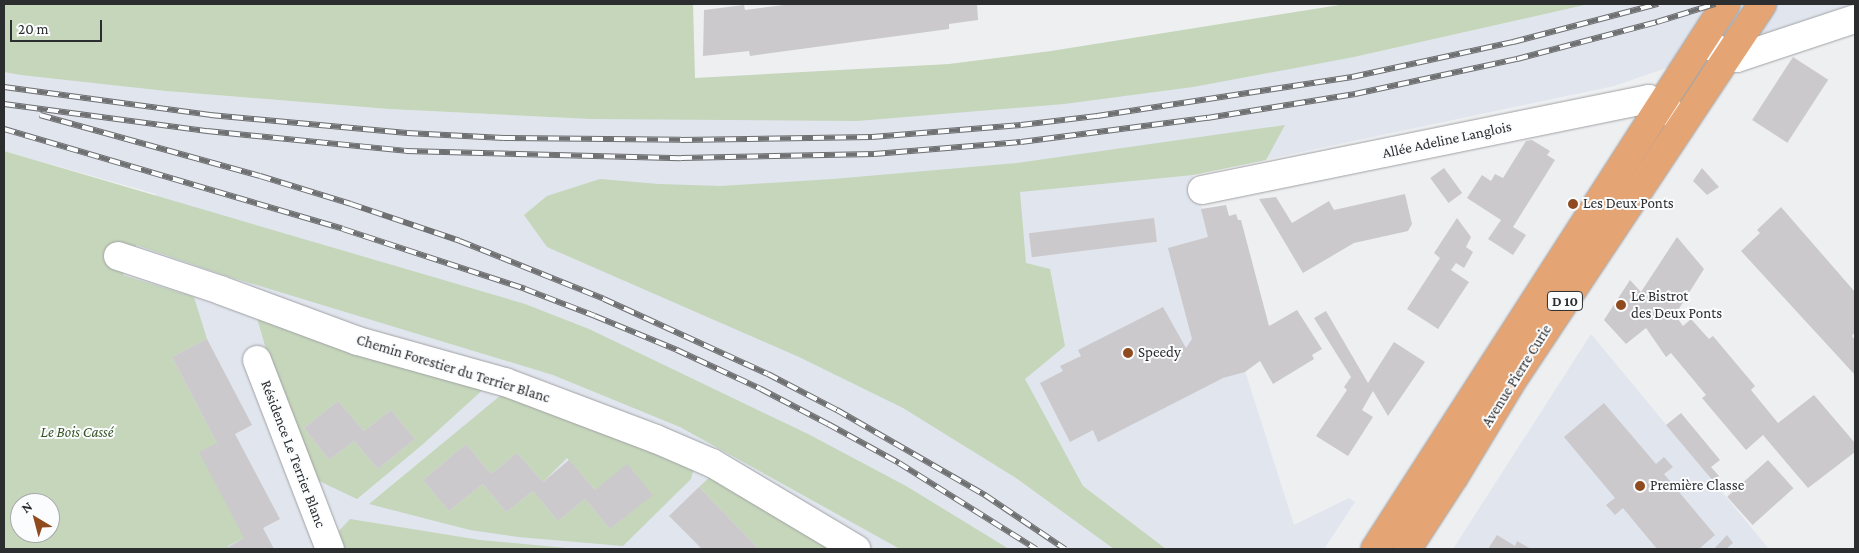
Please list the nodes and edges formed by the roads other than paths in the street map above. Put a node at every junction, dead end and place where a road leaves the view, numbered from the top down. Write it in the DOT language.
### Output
graph roads {
  1 [pos="1726,4"];
  2 [pos="1762,4"];
  3 [pos="1855,19"];
  4 [pos="1702,42"];
  5 [pos="1729,56"];
  6 [pos="1661,105"];
  7 [pos="1685,122"];
  8 [pos="1622,165"];
  9 [pos="1644,182"];
  10 [pos="1202,190"];
  11 [pos="118,256"];
  12 [pos="257,360"];
  13 [pos="330,549"];
  14 [pos="856,549"];
  15 [pos="1374,549"];
  16 [pos="1407,549"];
  1 -- 4 [label="main road, Avenue Pierre Curie / D 10"];
  2 -- 5 [label="main road, Avenue Pierre Curie / D 10"];
  3 -- 5 [label="street"];
  4 -- 5 [label="street"];
  4 -- 6 [label="main road, Avenue Pierre Curie / D 10"];
  5 -- 7 [label="main road, Avenue Pierre Curie / D 10"];
  6 -- 7 [label="street, Allée Adeline Langlois"];
  6 -- 8 [label="main road, Avenue Pierre Curie / D 10"];
  6 -- 10 [label="street, Allée Adeline Langlois"];
  7 -- 9 [label="main road, Avenue Pierre Curie / D 10"];
  8 -- 9 [label="street"];
  8 -- 15 [label="main road, Avenue Pierre Curie / D 10"];
  9 -- 16 [label="main road, Avenue Pierre Curie / D 10"];
  11 -- 14 [label="street, Chemin Forestier du Terrier Blanc"];
  12 -- 13 [label="street, Résidence Le Terrier Blanc"];
}
